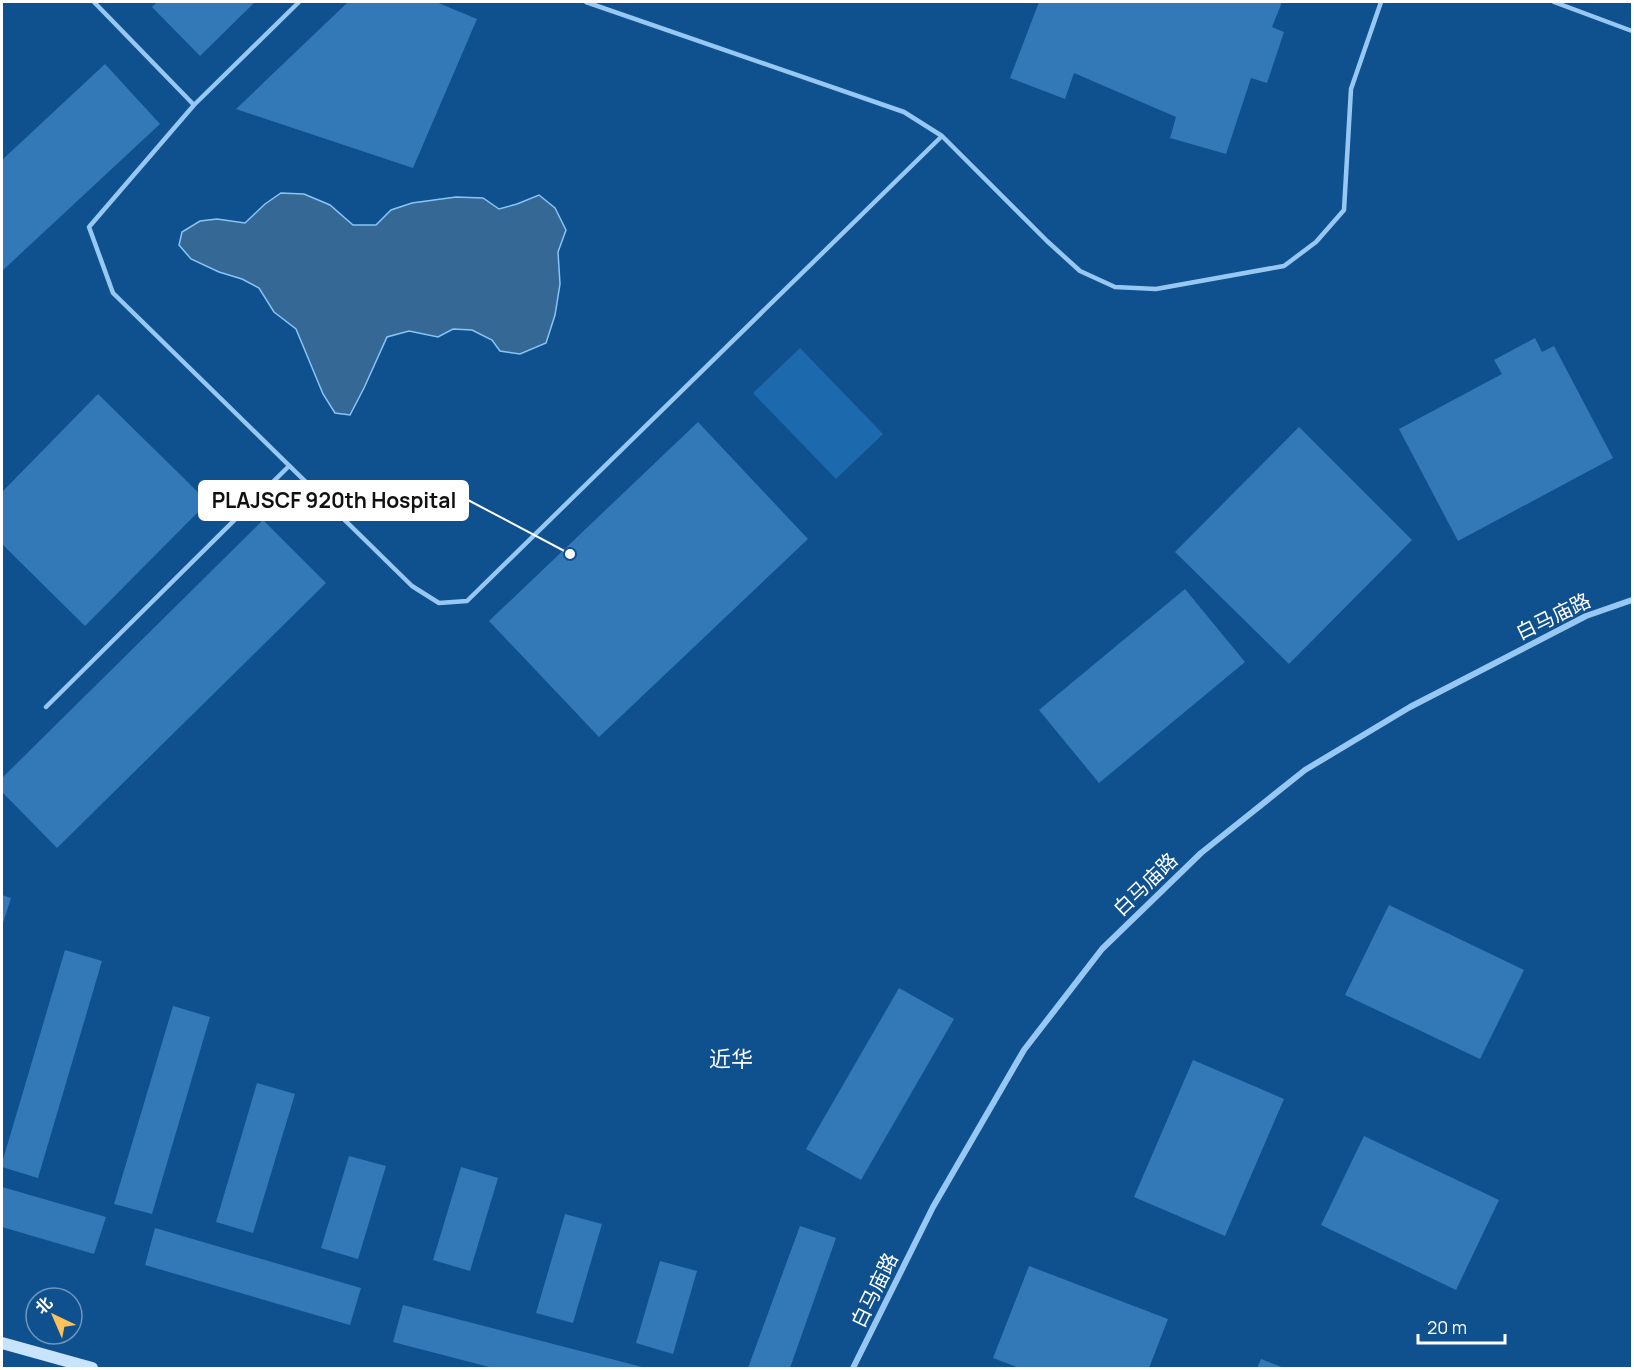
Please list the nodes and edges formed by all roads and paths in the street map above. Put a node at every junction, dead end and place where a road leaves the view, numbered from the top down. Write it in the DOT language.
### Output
graph roads {
  1 [pos="94,2"];
  2 [pos="299,2"];
  3 [pos="586,2"];
  4 [pos="1381,2"];
  5 [pos="1554,2"];
  6 [pos="1632,31"];
  7 [pos="194,105"];
  8 [pos="942,136"];
  9 [pos="289,466"];
  10 [pos="1632,600"];
  11 [pos="46,707"];
  12 [pos="2,1343"];
  13 [pos="92,1368"];
  14 [pos="854,1368"];
  1 -- 7 [label="lane"];
  2 -- 7 [label="lane"];
  3 -- 8 [label="lane"];
  4 -- 8 [label="lane"];
  5 -- 6 [label="lane"];
  7 -- 9 [label="lane"];
  8 -- 9 [label="lane"];
  9 -- 11 [label="lane"];
  10 -- 14 [label="street, 白马庙路"];
  12 -- 13 [label="main road"];
}
